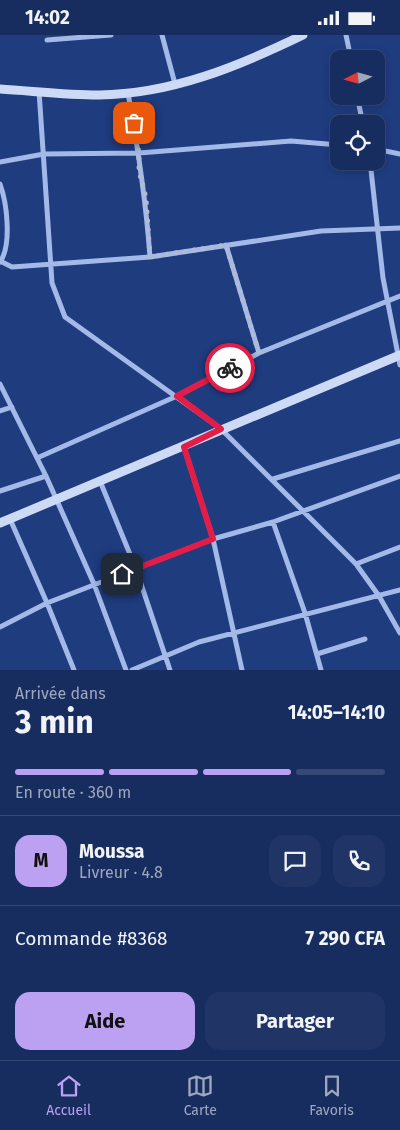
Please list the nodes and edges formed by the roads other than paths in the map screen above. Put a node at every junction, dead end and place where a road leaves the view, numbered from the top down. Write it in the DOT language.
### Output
graph roads {
  1 [pos="111,35"];
  2 [pos="162,35"];
  3 [pos="303,35"];
  4 [pos="346,35"];
  5 [pos="47,40"];
  6 [pos="349,50"];
  7 [pos="175,84"];
  8 [pos="0,89"];
  9 [pos="40,91"];
  10 [pos="128,93"];
  11 [pos="330,144"];
  12 [pos="385,151"];
  13 [pos="139,153"];
  14 [pos="400,154"];
  15 [pos="44,155"];
  16 [pos="0,162"];
  17 [pos="371,170"];
  18 [pos="0,184"];
  19 [pos="400,228"];
  20 [pos="376,229"];
  21 [pos="226,245"];
  22 [pos="150,257"];
  23 [pos="0,262"];
  24 [pos="51,265"];
  25 [pos="400,296"];
  26 [pos="386,300"];
  27 [pos="259,353"];
  28 [pos="399,359"];
  29 [pos="0,383"];
  30 [pos="177,396"];
  31 [pos="12,407"];
  32 [pos="0,411"];
  33 [pos="221,429"];
  34 [pos="400,441"];
  35 [pos="184,447"];
  36 [pos="37,458"];
  37 [pos="46,476"];
  38 [pos="400,476"];
  39 [pos="273,479"];
  40 [pos="100,480"];
  41 [pos="0,491"];
  42 [pos="56,499"];
  43 [pos="304,511"];
  44 [pos="10,519"];
  45 [pos="273,522"];
  46 [pos="0,523"];
  47 [pos="213,539"];
  48 [pos="400,547"];
  49 [pos="356,564"];
  50 [pos="136,569"];
  51 [pos="94,584"];
  52 [pos="400,590"];
  53 [pos="379,596"];
  54 [pos="47,603"];
  55 [pos="305,613"];
  56 [pos="0,627"];
  57 [pos="234,633"];
  58 [pos="400,633"];
  59 [pos="365,639"];
  60 [pos="317,654"];
  61 [pos="164,655"];
  62 [pos="74,670"];
  63 [pos="126,670"];
  64 [pos="132,670"];
  65 [pos="170,670"];
  66 [pos="242,670"];
  67 [pos="321,670"];
  1 -- 5 [label="street"];
  2 -- 7 [label="street"];
  3 -- 7 [label="street"];
  4 -- 6 [label="street"];
  7 -- 10 [label="street"];
  8 -- 9 [label="street"];
  9 -- 10 [label="street"];
  9 -- 15 [label="street"];
  10 -- 13 [label="street"];
  11 -- 13 [label="street"];
  12 -- 14 [label="street"];
  13 -- 15 [label="street"];
  13 -- 22 [label="street"];
  15 -- 16 [label="street"];
  15 -- 24 [label="street"];
  17 -- 20 [label="street"];
  18 -- 23 [label="street"];
  19 -- 20 [label="street"];
  20 -- 21 [label="street"];
  20 -- 26 [label="street"];
  21 -- 22 [label="street"];
  21 -- 27 [label="street"];
  22 -- 24 [label="street"];
  23 -- 24 [label="street"];
  24 -- 30 [label="street"];
  25 -- 26 [label="street"];
  26 -- 27 [label="street"];
  26 -- 28 [label="street"];
  27 -- 30 [label="street"];
  28 -- 33 [label="street"];
  29 -- 31 [label="street"];
  30 -- 33 [label="street"];
  30 -- 36 [label="street"];
  31 -- 32 [label="street"];
  31 -- 36 [label="street"];
  33 -- 35 [label="street"];
  33 -- 39 [label="street"];
  34 -- 39 [label="street"];
  35 -- 40 [label="street"];
  35 -- 47 [label="street"];
  36 -- 37 [label="street"];
  37 -- 41 [label="street"];
  37 -- 42 [label="street"];
  38 -- 43 [label="street"];
  39 -- 43 [label="street"];
  40 -- 42 [label="street"];
  40 -- 50 [label="street"];
  42 -- 44 [label="street"];
  42 -- 51 [label="street"];
  43 -- 45 [label="street"];
  43 -- 49 [label="street"];
  44 -- 46 [label="street"];
  44 -- 54 [label="street"];
  45 -- 47 [label="street"];
  45 -- 55 [label="street"];
  47 -- 50 [label="street"];
  47 -- 57 [label="street"];
  48 -- 49 [label="street"];
  49 -- 53 [label="street"];
  50 -- 51 [label="street"];
  50 -- 61 [label="street"];
  51 -- 54 [label="street"];
  51 -- 63 [label="street"];
  52 -- 53 [label="street"];
  53 -- 55 [label="street"];
  53 -- 58 [label="street"];
  54 -- 56 [label="street"];
  54 -- 62 [label="street"];
  55 -- 57 [label="street"];
  55 -- 60 [label="street"];
  57 -- 61 [label="street"];
  57 -- 66 [label="street"];
  59 -- 60 [label="street"];
  60 -- 67 [label="street"];
  61 -- 64 [label="street"];
  61 -- 65 [label="street"];
}
